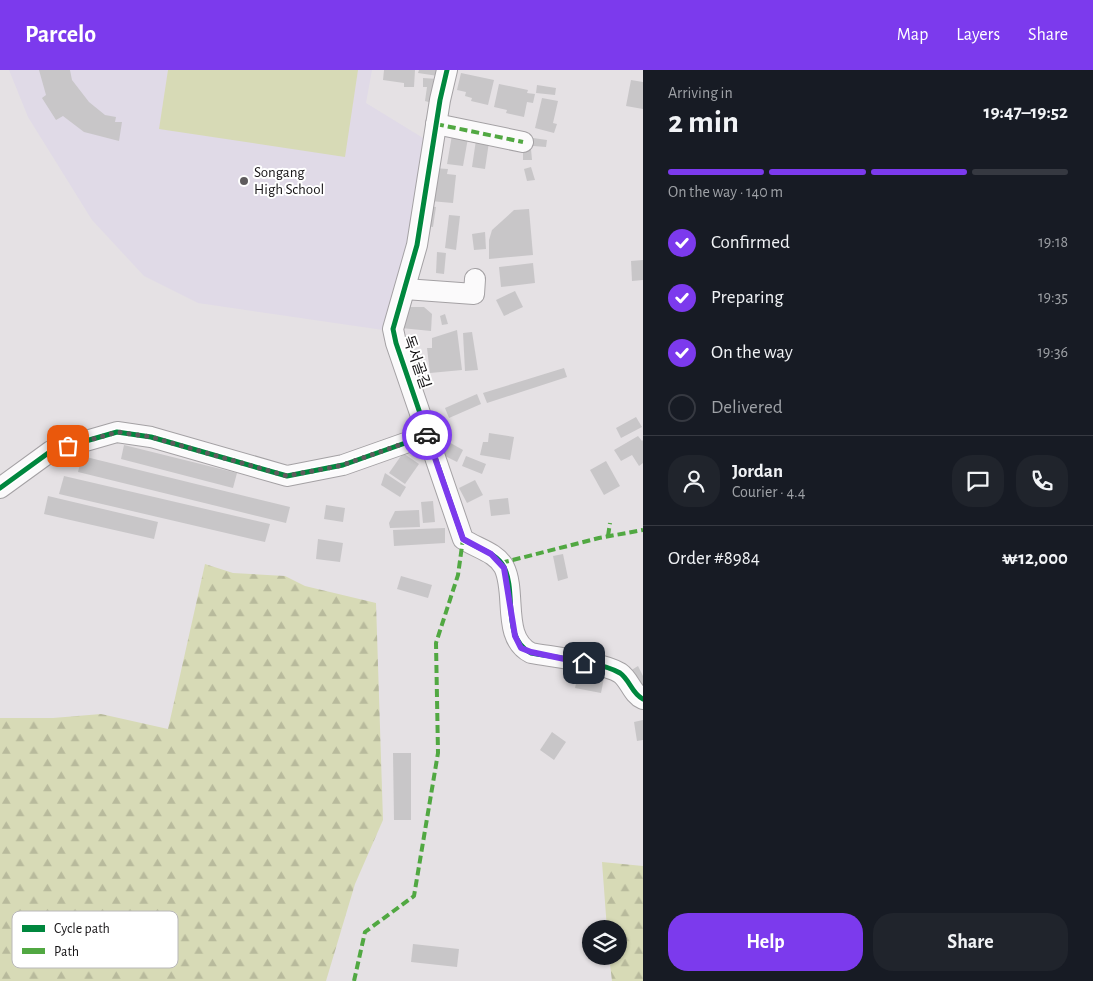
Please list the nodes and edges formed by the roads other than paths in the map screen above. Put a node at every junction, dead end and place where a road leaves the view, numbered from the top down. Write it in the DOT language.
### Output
graph roads {
  1 [pos="447,70"];
  2 [pos="436,124"];
  3 [pos="523,142"];
  4 [pos="474,279"];
  5 [pos="405,288"];
  6 [pos="428,435"];
  7 [pos="0,488"];
  8 [pos="643,700"];
  1 -- 2 [label="street, 독서골길"];
  2 -- 3 [label="street"];
  2 -- 5 [label="street, 독서골길"];
  4 -- 5 [label="street"];
  5 -- 6 [label="street, 독서골길"];
  6 -- 7 [label="street"];
  6 -- 8 [label="street, 독서골길"];
}
